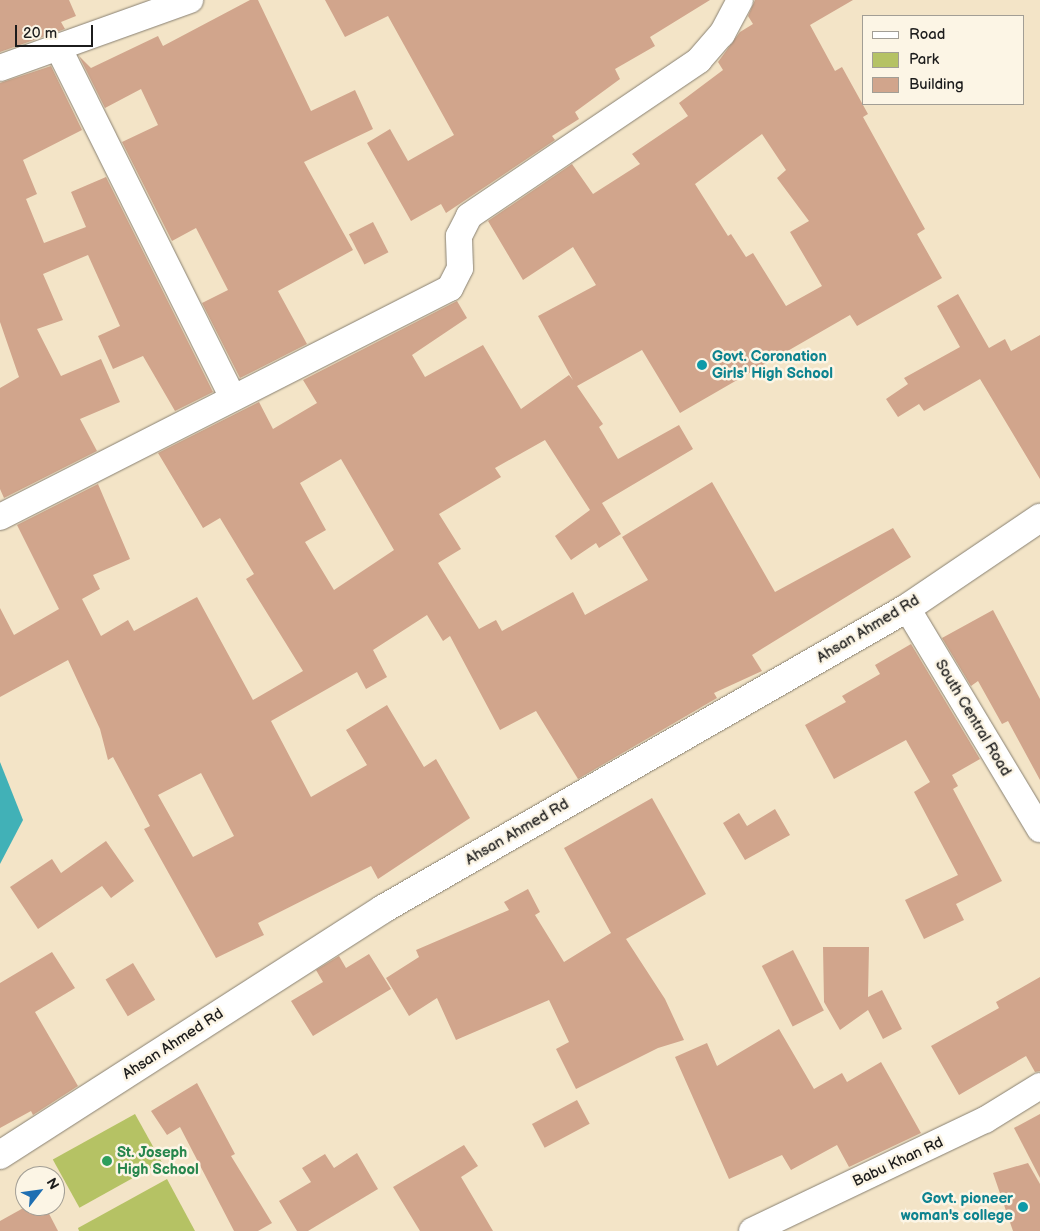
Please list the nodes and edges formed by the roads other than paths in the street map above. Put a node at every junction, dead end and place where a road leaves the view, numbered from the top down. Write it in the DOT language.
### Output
graph roads {
  1 [pos="190,0"];
  2 [pos="740,0"];
  3 [pos="58,47"];
  4 [pos="0,68"];
  5 [pos="232,398"];
  6 [pos="0,517"];
  7 [pos="1040,518"];
  8 [pos="907,608"];
  9 [pos="1040,829"];
  10 [pos="1040,1086"];
  11 [pos="0,1155"];
  12 [pos="752,1231"];
  1 -- 3 [label="street"];
  2 -- 5 [label="street"];
  3 -- 4 [label="street"];
  3 -- 5 [label="street"];
  5 -- 6 [label="street"];
  7 -- 8 [label="main road, Ahsan Ahmed Rd"];
  8 -- 9 [label="street, South Central Road"];
  8 -- 11 [label="main road, Ahsan Ahmed Rd"];
  10 -- 12 [label="street, Babu Khan Rd"];
}
